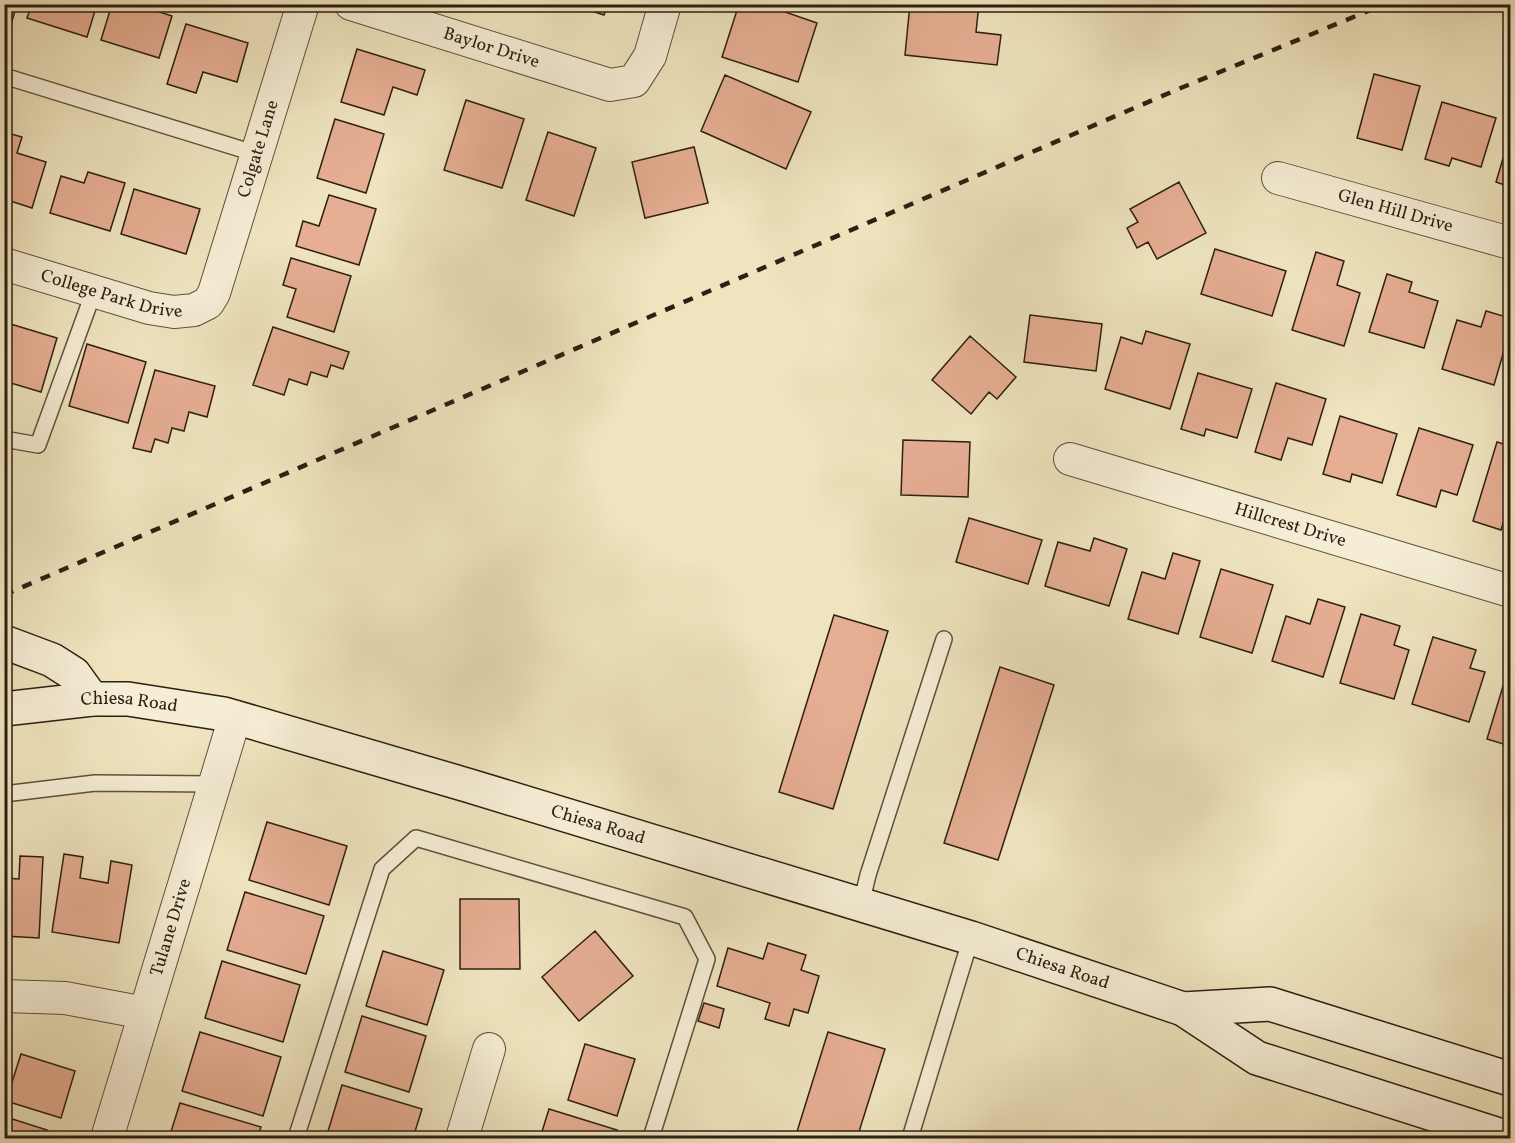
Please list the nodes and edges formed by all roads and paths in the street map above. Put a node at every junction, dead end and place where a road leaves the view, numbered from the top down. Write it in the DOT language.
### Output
graph roads {
  1 [pos="303,4"];
  2 [pos="351,4"];
  3 [pos="665,4"];
  4 [pos="4,76"];
  5 [pos="257,154"];
  6 [pos="1278,178"];
  7 [pos="1510,243"];
  8 [pos="4,264"];
  9 [pos="93,291"];
  10 [pos="214,293"];
  11 [pos="4,439"];
  12 [pos="1070,459"];
  13 [pos="1510,591"];
  14 [pos="944,639"];
  15 [pos="4,642"];
  16 [pos="92,699"];
  17 [pos="4,709"];
  18 [pos="235,717"];
  19 [pos="215,784"];
  20 [pos="4,794"];
  21 [pos="861,904"];
  22 [pos="971,938"];
  23 [pos="4,996"];
  24 [pos="1183,1009"];
  25 [pos="145,1013"];
  26 [pos="489,1049"];
  27 [pos="1510,1079"];
  28 [pos="107,1138"];
  29 [pos="296,1138"];
  30 [pos="462,1138"];
  31 [pos="651,1138"];
  32 [pos="910,1138"];
  33 [pos="1508,1138"];
  1 -- 5 [label="street, Colgate Lane"];
  2 -- 3 [label="street, Baylor Drive"];
  4 -- 5 [label="lane"];
  5 -- 10 [label="street, Colgate Lane"];
  6 -- 7 [label="street, Glen Hill Drive"];
  8 -- 9 [label="street, College Park Drive"];
  9 -- 10 [label="street, College Park Drive"];
  9 -- 11 [label="lane"];
  12 -- 13 [label="street, Hillcrest Drive"];
  14 -- 21 [label="lane"];
  15 -- 16 [label="main road"];
  16 -- 17 [label="main road, Chiesa Road"];
  16 -- 18 [label="main road, Chiesa Road"];
  18 -- 19 [label="street, Tulane Drive"];
  18 -- 21 [label="main road, Chiesa Road"];
  19 -- 20 [label="lane"];
  19 -- 25 [label="street, Tulane Drive"];
  21 -- 22 [label="main road, Chiesa Road"];
  22 -- 24 [label="main road, Chiesa Road"];
  22 -- 32 [label="lane"];
  23 -- 25 [label="street"];
  24 -- 27 [label="main road, Chiesa Road"];
  24 -- 33 [label="main road, Chiesa Road"];
  25 -- 28 [label="street, Tulane Drive"];
  26 -- 30 [label="street"];
  29 -- 31 [label="lane"];
}
